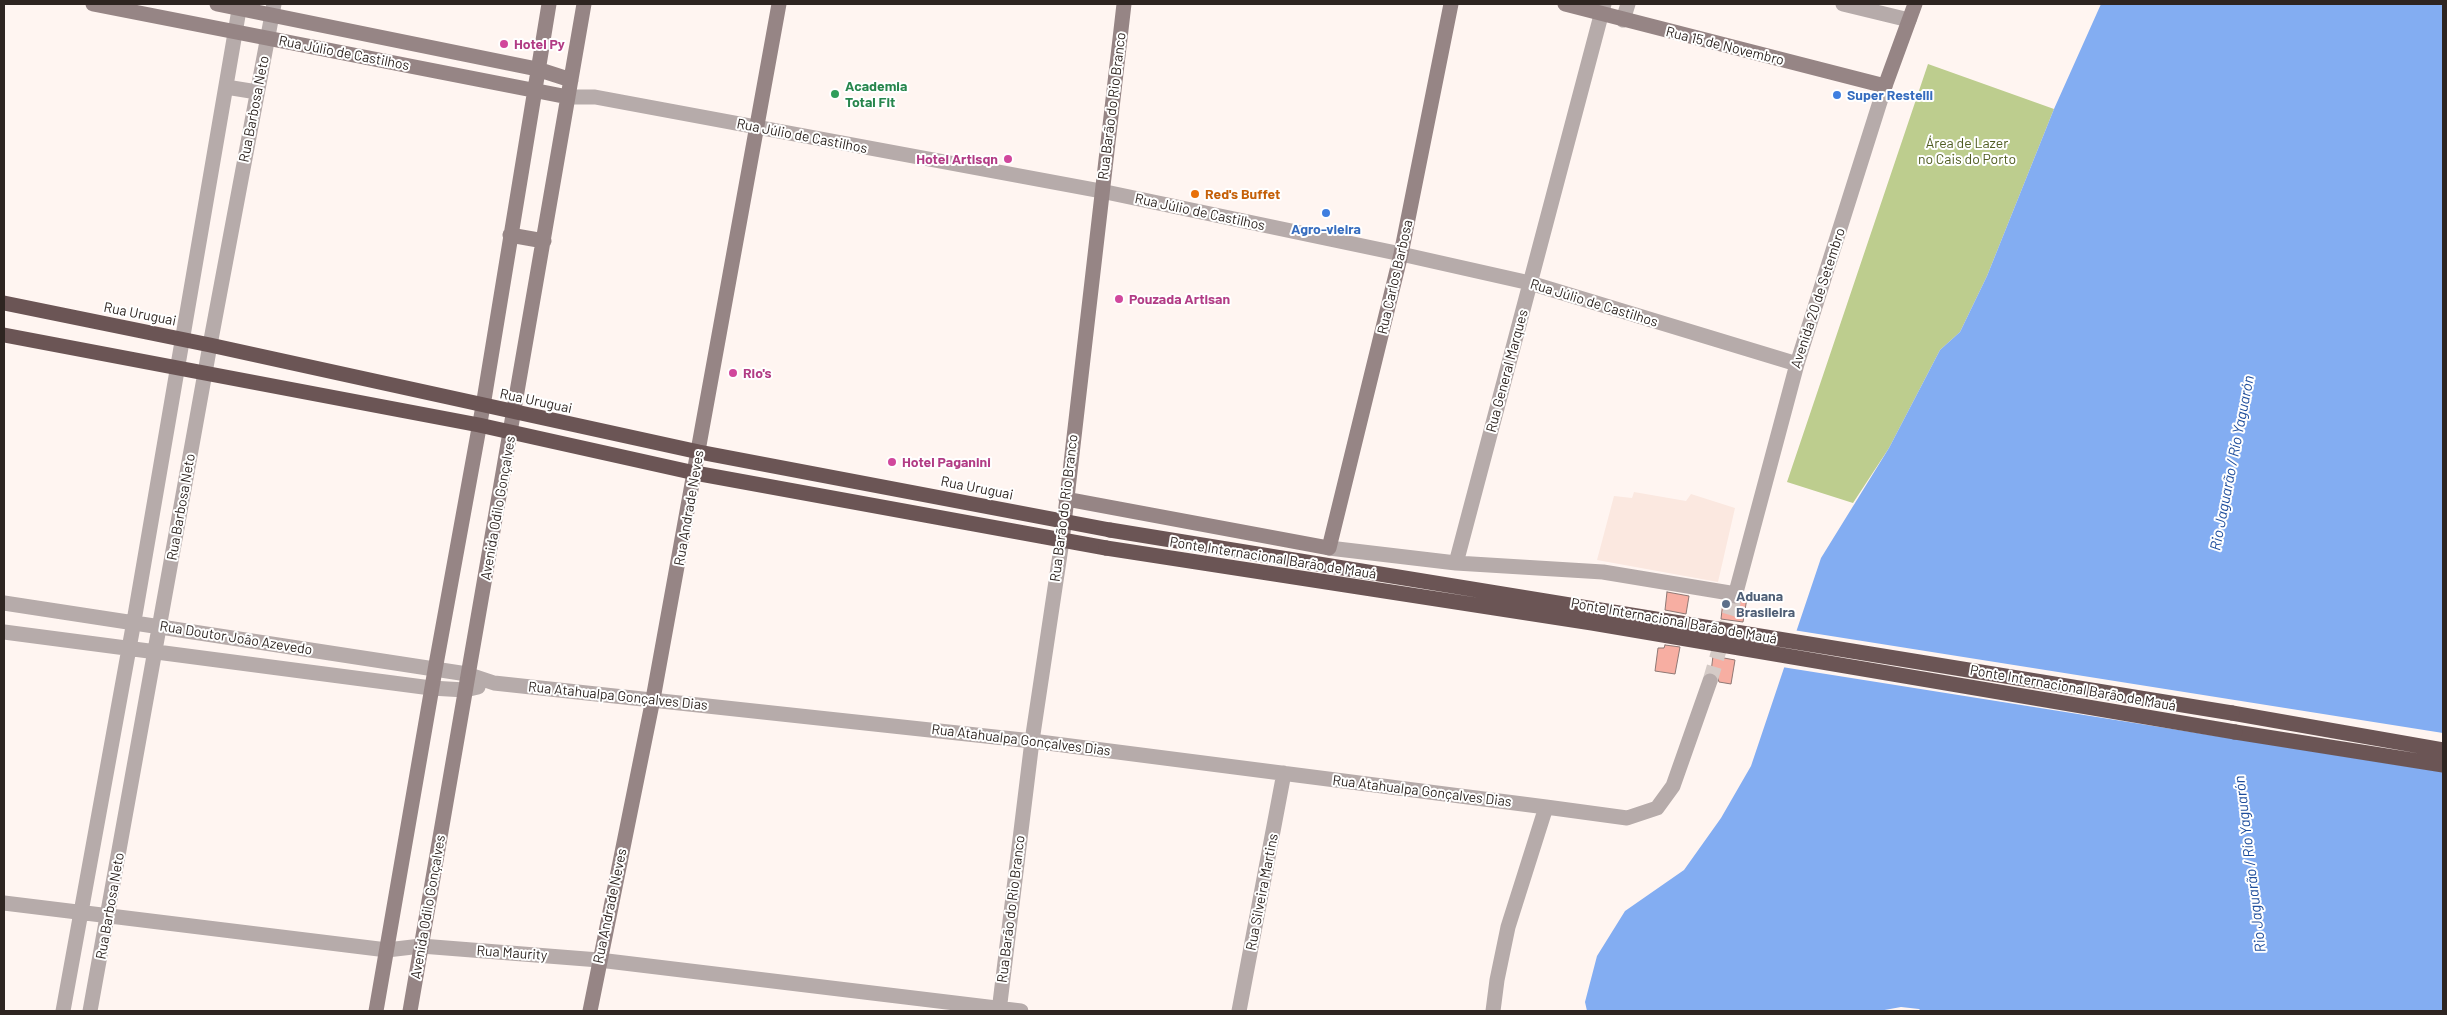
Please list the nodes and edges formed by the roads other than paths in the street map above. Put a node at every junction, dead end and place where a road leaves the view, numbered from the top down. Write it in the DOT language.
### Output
graph roads {
  1 [pos="93,4"];
  2 [pos="217,4"];
  3 [pos="548,4"];
  4 [pos="584,4"];
  5 [pos="779,4"];
  6 [pos="1124,4"];
  7 [pos="1451,4"];
  8 [pos="1565,4"];
  9 [pos="1628,4"];
  10 [pos="1843,4"];
  11 [pos="1916,4"];
  12 [pos="240,6"];
  13 [pos="1602,9"];
  14 [pos="273,10"];
  15 [pos="1624,20"];
  16 [pos="1909,20"];
  17 [pos="235,32"];
  18 [pos="267,38"];
  19 [pos="537,69"];
  20 [pos="571,80"];
  21 [pos="1886,86"];
  22 [pos="226,87"];
  23 [pos="534,90"];
  24 [pos="257,92"];
  25 [pos="595,96"];
  26 [pos="568,97"];
  27 [pos="756,128"];
  28 [pos="1101,191"];
  29 [pos="510,236"];
  30 [pos="544,241"];
  31 [pos="1401,254"];
  32 [pos="1530,283"];
  33 [pos="4,303"];
  34 [pos="4,335"];
  35 [pos="183,339"];
  36 [pos="210,345"];
  37 [pos="1797,364"];
  38 [pos="178,367"];
  39 [pos="206,372"];
  40 [pos="483,406"];
  41 [pos="515,413"];
  42 [pos="479,425"];
  43 [pos="512,433"];
  44 [pos="699,452"];
  45 [pos="695,473"];
  46 [pos="1066,499"];
  47 [pos="1064,521"];
  48 [pos="1110,530"];
  49 [pos="1062,541"];
  50 [pos="1329,548"];
  51 [pos="1456,563"];
  52 [pos="4,603"];
  53 [pos="134,621"];
  54 [pos="160,625"];
  55 [pos="4,632"];
  56 [pos="130,647"];
  57 [pos="155,650"];
  58 [pos="434,670"];
  59 [pos="468,674"];
  60 [pos="1710,681"];
  61 [pos="494,683"];
  62 [pos="432,688"];
  63 [pos="465,690"];
  64 [pos="654,699"];
  65 [pos="1032,741"];
  66 [pos="2443,750"];
  67 [pos="2443,765"];
  68 [pos="1284,773"];
  69 [pos="1546,806"];
  70 [pos="4,903"];
  71 [pos="80,912"];
  72 [pos="109,916"];
  73 [pos="421,946"];
  74 [pos="387,950"];
  75 [pos="599,960"];
  76 [pos="999,1010"];
  77 [pos="63,1011"];
  78 [pos="90,1011"];
  79 [pos="376,1011"];
  80 [pos="410,1011"];
  81 [pos="590,1011"];
  82 [pos="1021,1011"];
  83 [pos="1239,1011"];
  84 [pos="1493,1011"];
  1 -- 17 [label="street, Rua Júlio de Castilhos"];
  2 -- 12 [label="street, Rua Júlio de Castilhos"];
  3 -- 19 [label="street"];
  4 -- 20 [label="street, Avenida Odilo Gonçalves"];
  5 -- 27 [label="street, Rua Andrade Neves"];
  6 -- 28 [label="street, Rua Barão do Rio Branco"];
  7 -- 31 [label="street, Rua Carlos Barbosa"];
  8 -- 13 [label="street, Rua 15 de Novembro"];
  9 -- 15 [label="street"];
  10 -- 16 [label="street"];
  11 -- 16 [label="street, Avenida 20 de Setembro"];
  12 -- 14 [label="street, Rua Júlio de Castilhos"];
  12 -- 17 [label="street, Rua Barbosa Neto"];
  13 -- 15 [label="street, Rua 15 de Novembro"];
  13 -- 32 [label="street, Rua General Marques"];
  14 -- 18 [label="street, Rua Barbosa Neto"];
  14 -- 19 [label="street, Rua Júlio de Castilhos"];
  15 -- 21 [label="street, Rua 15 de Novembro"];
  16 -- 21 [label="street, Avenida 20 de Setembro"];
  17 -- 18 [label="street, Rua Júlio de Castilhos"];
  17 -- 22 [label="street, Rua Barbosa Neto"];
  18 -- 23 [label="street, Rua Júlio de Castilhos"];
  18 -- 24 [label="street, Rua Barbosa Neto"];
  19 -- 20 [label="street, Rua Júlio de Castilhos"];
  19 -- 23 [label="street"];
  20 -- 25 [label="street, Rua Júlio de Castilhos"];
  20 -- 26 [label="street, Avenida Odilo Gonçalves"];
  21 -- 37 [label="street, Avenida 20 de Setembro"];
  22 -- 24 [label="street"];
  22 -- 35 [label="street, Rua Barbosa Neto"];
  23 -- 26 [label="street, Rua Júlio de Castilhos"];
  23 -- 29 [label="street"];
  24 -- 36 [label="street, Rua Barbosa Neto"];
  25 -- 26 [label="street, Rua Júlio de Castilhos"];
  25 -- 27 [label="street, Rua Júlio de Castilhos"];
  26 -- 30 [label="street, Avenida Odilo Gonçalves"];
  27 -- 28 [label="street, Rua Júlio de Castilhos"];
  27 -- 44 [label="street, Rua Andrade Neves"];
  28 -- 31 [label="street, Rua Júlio de Castilhos"];
  28 -- 46 [label="street, Rua Barão do Rio Branco"];
  29 -- 30 [label="street"];
  29 -- 40 [label="street"];
  30 -- 41 [label="street, Avenida Odilo Gonçalves"];
  31 -- 32 [label="street, Rua Júlio de Castilhos"];
  31 -- 50 [label="street, Rua Carlos Barbosa"];
  32 -- 37 [label="street, Rua Júlio de Castilhos"];
  32 -- 51 [label="street, Rua General Marques"];
  33 -- 35 [label="highway, Rua Uruguai"];
  34 -- 38 [label="highway"];
  35 -- 36 [label="highway, Rua Uruguai"];
  35 -- 38 [label="street, Rua Barbosa Neto"];
  36 -- 39 [label="street, Rua Barbosa Neto"];
  36 -- 40 [label="highway, Rua Uruguai"];
  37 -- 51 [label="street, Avenida 20 de Setembro"];
  38 -- 39 [label="highway"];
  38 -- 53 [label="street, Rua Barbosa Neto"];
  39 -- 42 [label="highway"];
  39 -- 54 [label="street, Rua Barbosa Neto"];
  40 -- 41 [label="highway, Rua Uruguai"];
  40 -- 42 [label="street"];
  41 -- 43 [label="street, Avenida Odilo Gonçalves"];
  41 -- 44 [label="highway, Rua Uruguai"];
  42 -- 43 [label="highway"];
  42 -- 58 [label="street"];
  43 -- 45 [label="highway"];
  43 -- 59 [label="street, Avenida Odilo Gonçalves"];
  44 -- 45 [label="street, Rua Andrade Neves"];
  44 -- 47 [label="highway, Rua Uruguai"];
  45 -- 49 [label="highway"];
  45 -- 64 [label="street, Rua Andrade Neves"];
  46 -- 47 [label="street, Rua Barão do Rio Branco"];
  46 -- 50 [label="street"];
  47 -- 48 [label="highway, Rua Uruguai"];
  47 -- 49 [label="street, Rua Barão do Rio Branco"];
  48 -- 66 [label="highway, Ponte Internacional Barão de Mauá, bridge"];
  49 -- 65 [label="street, Rua Barão do Rio Branco"];
  49 -- 67 [label="highway, Ponte Internacional Barão de Mauá, bridge"];
  50 -- 51 [label="street"];
  52 -- 53 [label="street, Rua Doutor João Azevedo"];
  53 -- 54 [label="street, Rua Doutor João Azevedo"];
  53 -- 56 [label="street, Rua Barbosa Neto"];
  54 -- 57 [label="street, Rua Barbosa Neto"];
  54 -- 58 [label="street, Rua Doutor João Azevedo"];
  55 -- 56 [label="street, Rua Doutor João Azevedo"];
  56 -- 57 [label="street, Rua Doutor João Azevedo"];
  56 -- 71 [label="street, Rua Barbosa Neto"];
  57 -- 62 [label="street, Rua Doutor João Azevedo"];
  57 -- 72 [label="street, Rua Barbosa Neto"];
  58 -- 59 [label="street, Rua Doutor João Azevedo"];
  58 -- 62 [label="street"];
  59 -- 61 [label="street, Rua Atahualpa Gonçalves Dias"];
  59 -- 63 [label="street, Avenida Odilo Gonçalves"];
  60 -- 69 [label="street, Rua Atahualpa Gonçalves Dias"];
  61 -- 63 [label="street, Rua Atahualpa Gonçalves Dias"];
  61 -- 64 [label="street, Rua Atahualpa Gonçalves Dias"];
  62 -- 63 [label="street, Rua Doutor João Azevedo"];
  62 -- 74 [label="street"];
  63 -- 73 [label="street, Avenida Odilo Gonçalves"];
  64 -- 65 [label="street, Rua Atahualpa Gonçalves Dias"];
  64 -- 75 [label="street, Rua Andrade Neves"];
  65 -- 68 [label="street, Rua Atahualpa Gonçalves Dias"];
  65 -- 76 [label="street, Rua Barão do Rio Branco"];
  68 -- 69 [label="street, Rua Atahualpa Gonçalves Dias"];
  68 -- 83 [label="street, Rua Silveira Martins"];
  69 -- 84 [label="street"];
  70 -- 71 [label="street, Rua Maurity"];
  71 -- 72 [label="street, Rua Maurity"];
  71 -- 77 [label="street, Rua Barbosa Neto"];
  72 -- 74 [label="street, Rua Maurity"];
  72 -- 78 [label="street, Rua Barbosa Neto"];
  73 -- 74 [label="street, Rua Maurity"];
  73 -- 75 [label="street, Rua Maurity"];
  73 -- 80 [label="street, Avenida Odilo Gonçalves"];
  74 -- 79 [label="street"];
  75 -- 76 [label="street, Rua Maurity"];
  75 -- 81 [label="street, Rua Andrade Neves"];
  76 -- 82 [label="street, Rua Maurity"];
}
